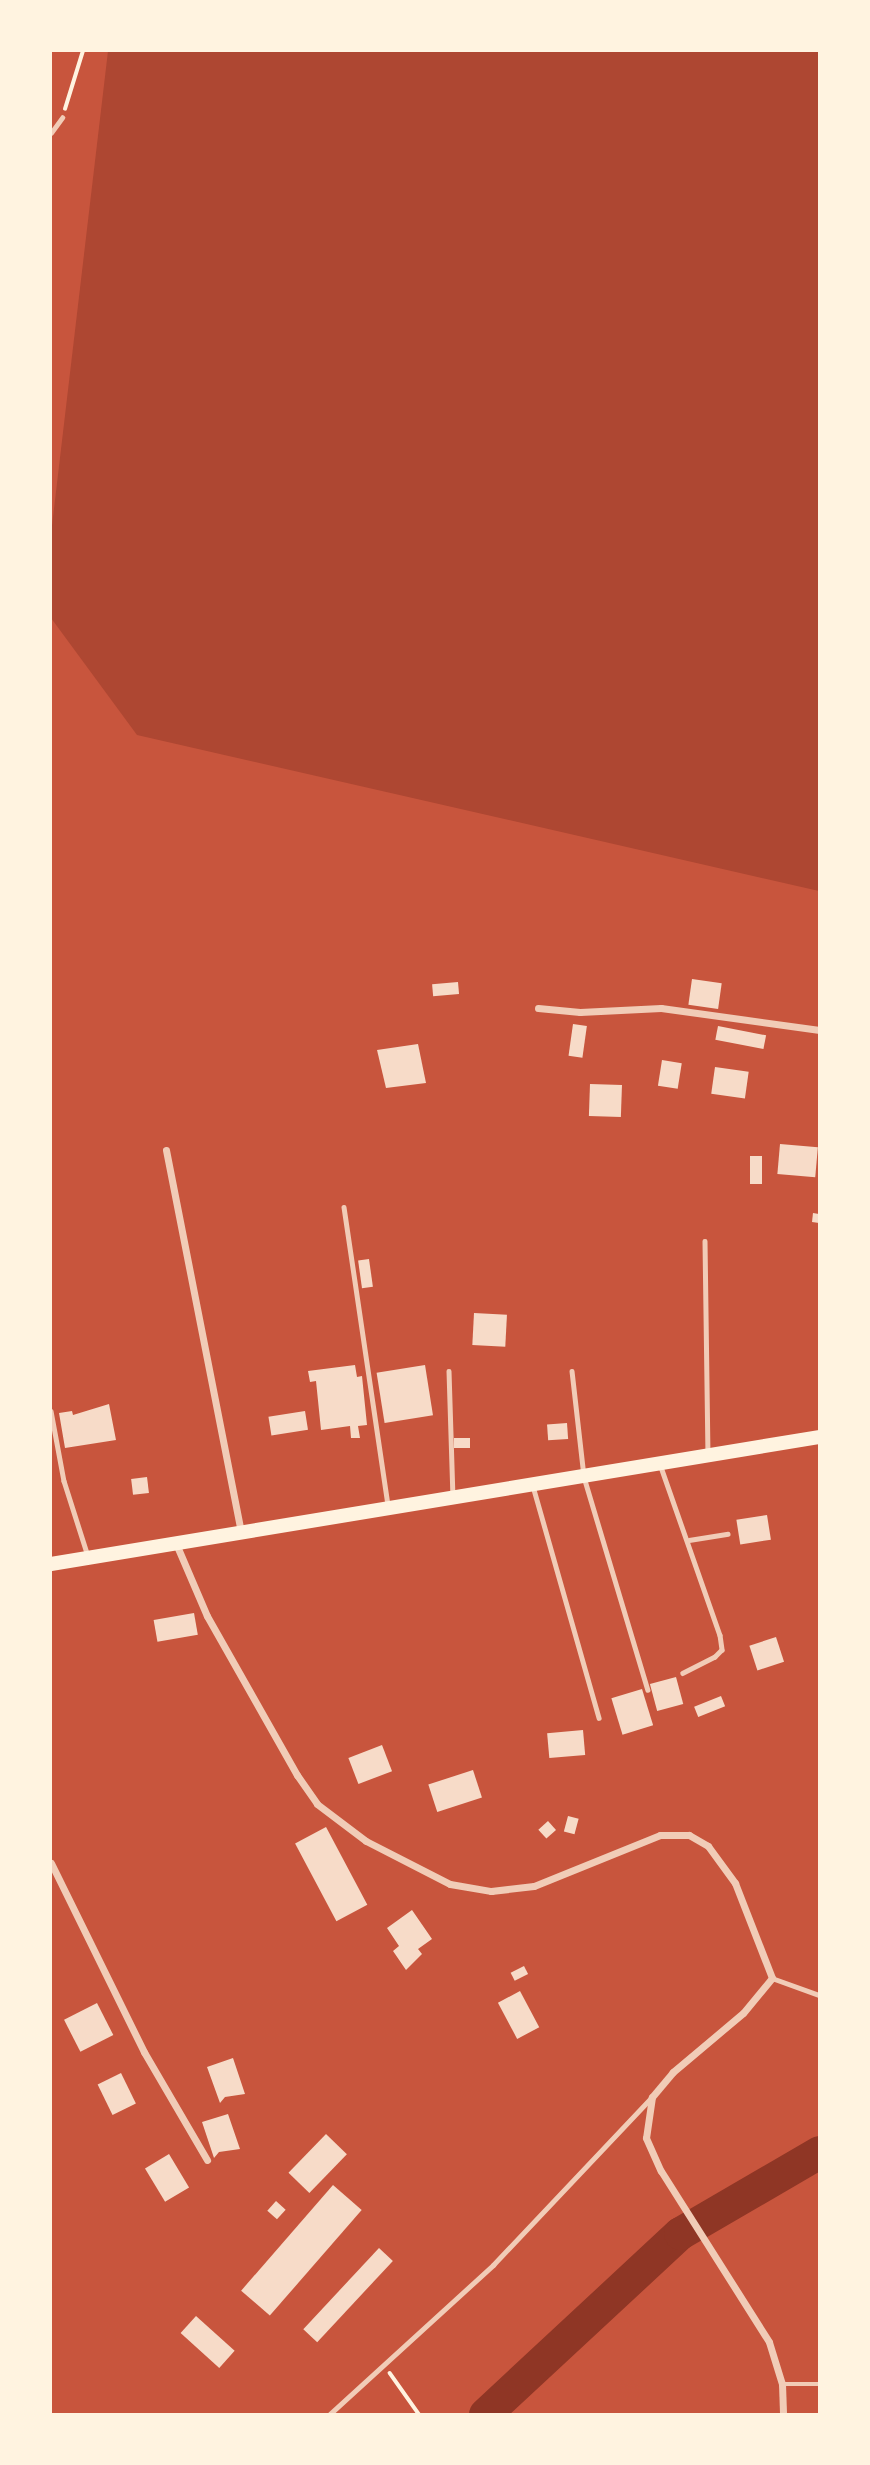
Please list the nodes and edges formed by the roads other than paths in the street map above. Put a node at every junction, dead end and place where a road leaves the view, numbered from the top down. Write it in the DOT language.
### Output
graph roads {
  1 [pos="62,118"];
  2 [pos="51,134"];
  3 [pos="538,1008"];
  4 [pos="819,1030"];
  5 [pos="166,1150"];
  6 [pos="344,1207"];
  7 [pos="705,1241"];
  8 [pos="449,1371"];
  9 [pos="572,1371"];
  10 [pos="51,1411"];
  11 [pos="819,1437"];
  12 [pos="708,1455"];
  13 [pos="660,1464"];
  14 [pos="584,1476"];
  15 [pos="533,1486"];
  16 [pos="453,1499"];
  17 [pos="389,1510"];
  18 [pos="728,1534"];
  19 [pos="241,1535"];
  20 [pos="689,1541"];
  21 [pos="177,1546"];
  22 [pos="88,1558"];
  23 [pos="51,1564"];
  24 [pos="682,1673"];
  25 [pos="648,1690"];
  26 [pos="598,1718"];
  27 [pos="51,1863"];
  28 [pos="772,1978"];
  29 [pos="819,1995"];
  30 [pos="652,2097"];
  31 [pos="207,2160"];
  32 [pos="782,2384"];
  33 [pos="819,2384"];
  34 [pos="330,2414"];
  35 [pos="783,2414"];
  1 -- 2 [label="lane"];
  3 -- 4 [label="street"];
  5 -- 19 [label="street"];
  6 -- 17 [label="lane"];
  7 -- 12 [label="lane"];
  8 -- 16 [label="lane"];
  9 -- 14 [label="lane"];
  10 -- 22 [label="lane"];
  11 -- 12 [label="main road"];
  12 -- 13 [label="main road"];
  13 -- 14 [label="main road"];
  13 -- 20 [label="lane"];
  14 -- 15 [label="main road"];
  14 -- 25 [label="lane"];
  15 -- 16 [label="main road"];
  15 -- 26 [label="lane"];
  16 -- 17 [label="main road"];
  17 -- 19 [label="main road"];
  18 -- 20 [label="lane"];
  19 -- 21 [label="main road"];
  20 -- 24 [label="lane"];
  21 -- 22 [label="main road"];
  21 -- 28 [label="street"];
  22 -- 23 [label="main road"];
  27 -- 31 [label="street"];
  28 -- 29 [label="lane"];
  28 -- 30 [label="street"];
  30 -- 32 [label="street"];
  30 -- 34 [label="lane"];
  32 -- 33 [label="lane"];
  32 -- 35 [label="street"];
}
